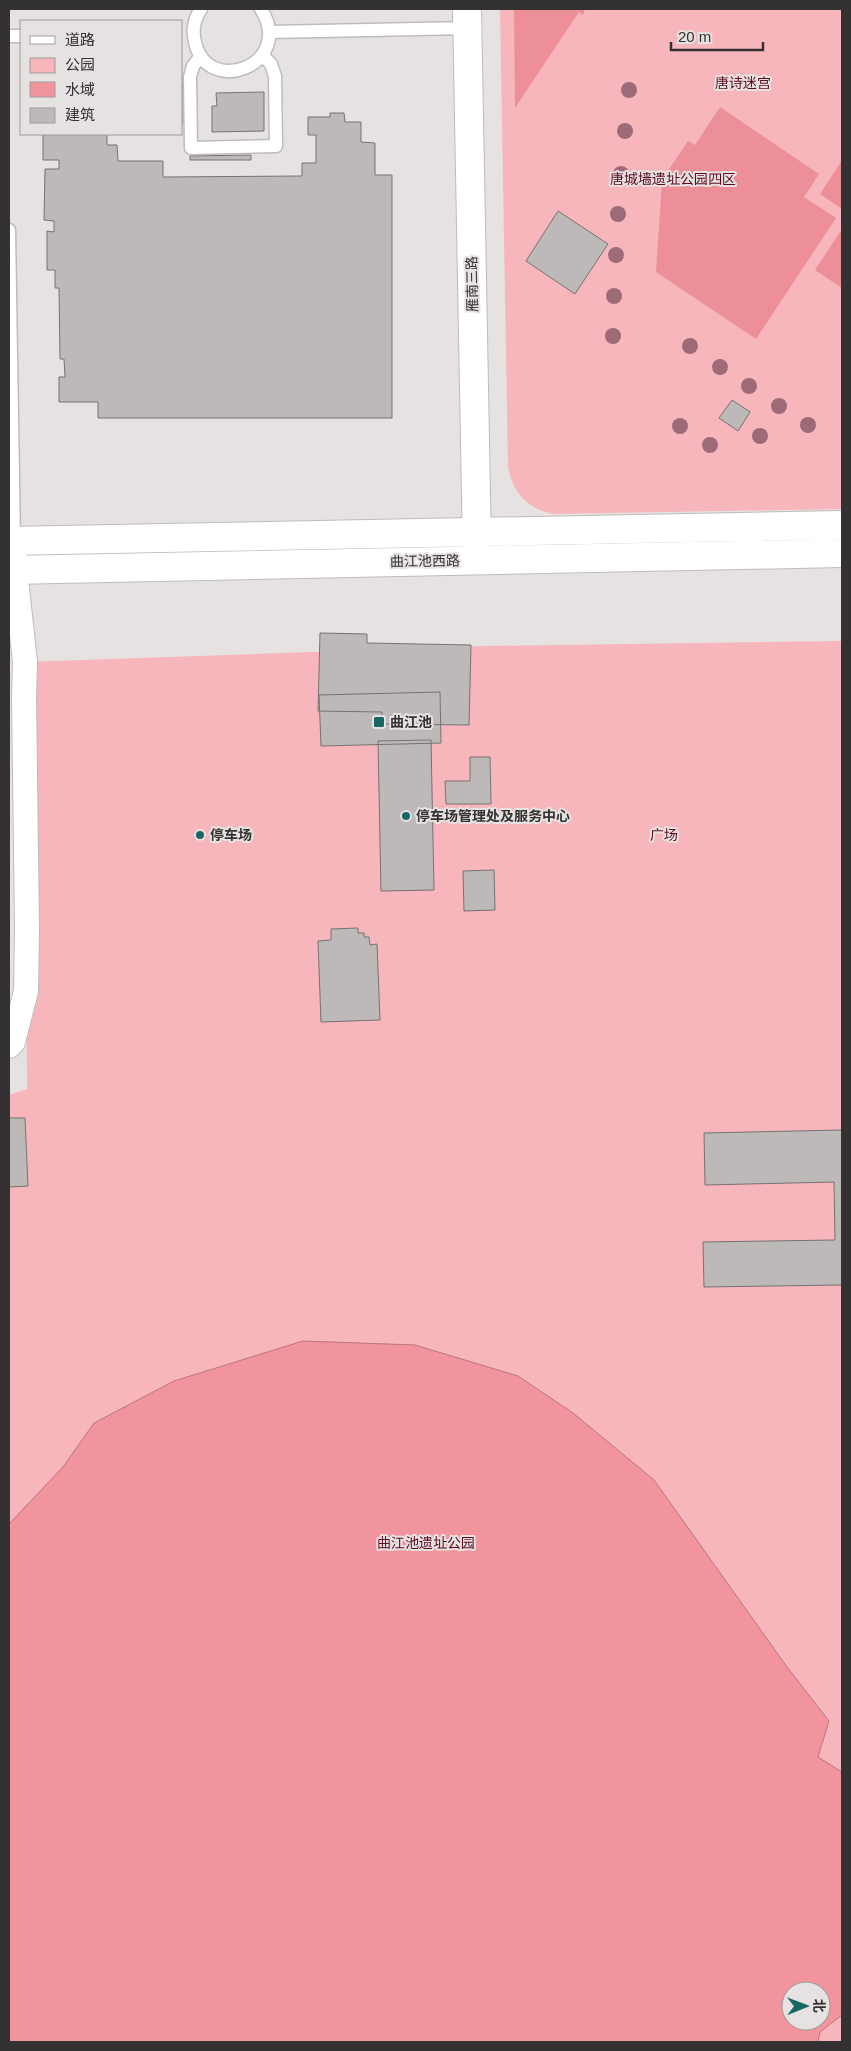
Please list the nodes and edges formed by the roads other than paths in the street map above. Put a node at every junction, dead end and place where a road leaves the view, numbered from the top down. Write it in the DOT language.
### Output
graph roads {
  1 [pos="200,9"];
  2 [pos="261,9"];
  3 [pos="467,18"];
  4 [pos="270,32"];
  5 [pos="187,33"];
  6 [pos="262,55"];
  7 [pos="201,56"];
  8 [pos="9,230"];
  9 [pos="10,418"];
  10 [pos="842,525"];
  11 [pos="476,532"];
  12 [pos="11,541"];
  13 [pos="842,553"];
  14 [pos="477,560"];
  15 [pos="12,570"];
  16 [pos="9,1046"];
  1 -- 5 [label="lane"];
  2 -- 4 [label="lane"];
  3 -- 4 [label="lane"];
  3 -- 11 [label="street, 雁南三路"];
  4 -- 6 [label="lane"];
  5 -- 7 [label="lane"];
  6 -- 7 [label="lane"];
  6 -- 7 [label="lane"];
  8 -- 9 [label="lane"];
  9 -- 12 [label="lane"];
  10 -- 11 [label="street, 曲江池西路"];
  11 -- 12 [label="street, 曲江池西路"];
  11 -- 14 [label="street, 雁南三路"];
  12 -- 15 [label="street"];
  13 -- 14 [label="street, 曲江池西路"];
  14 -- 15 [label="street, 曲江池西路"];
  15 -- 16 [label="street"];
}
